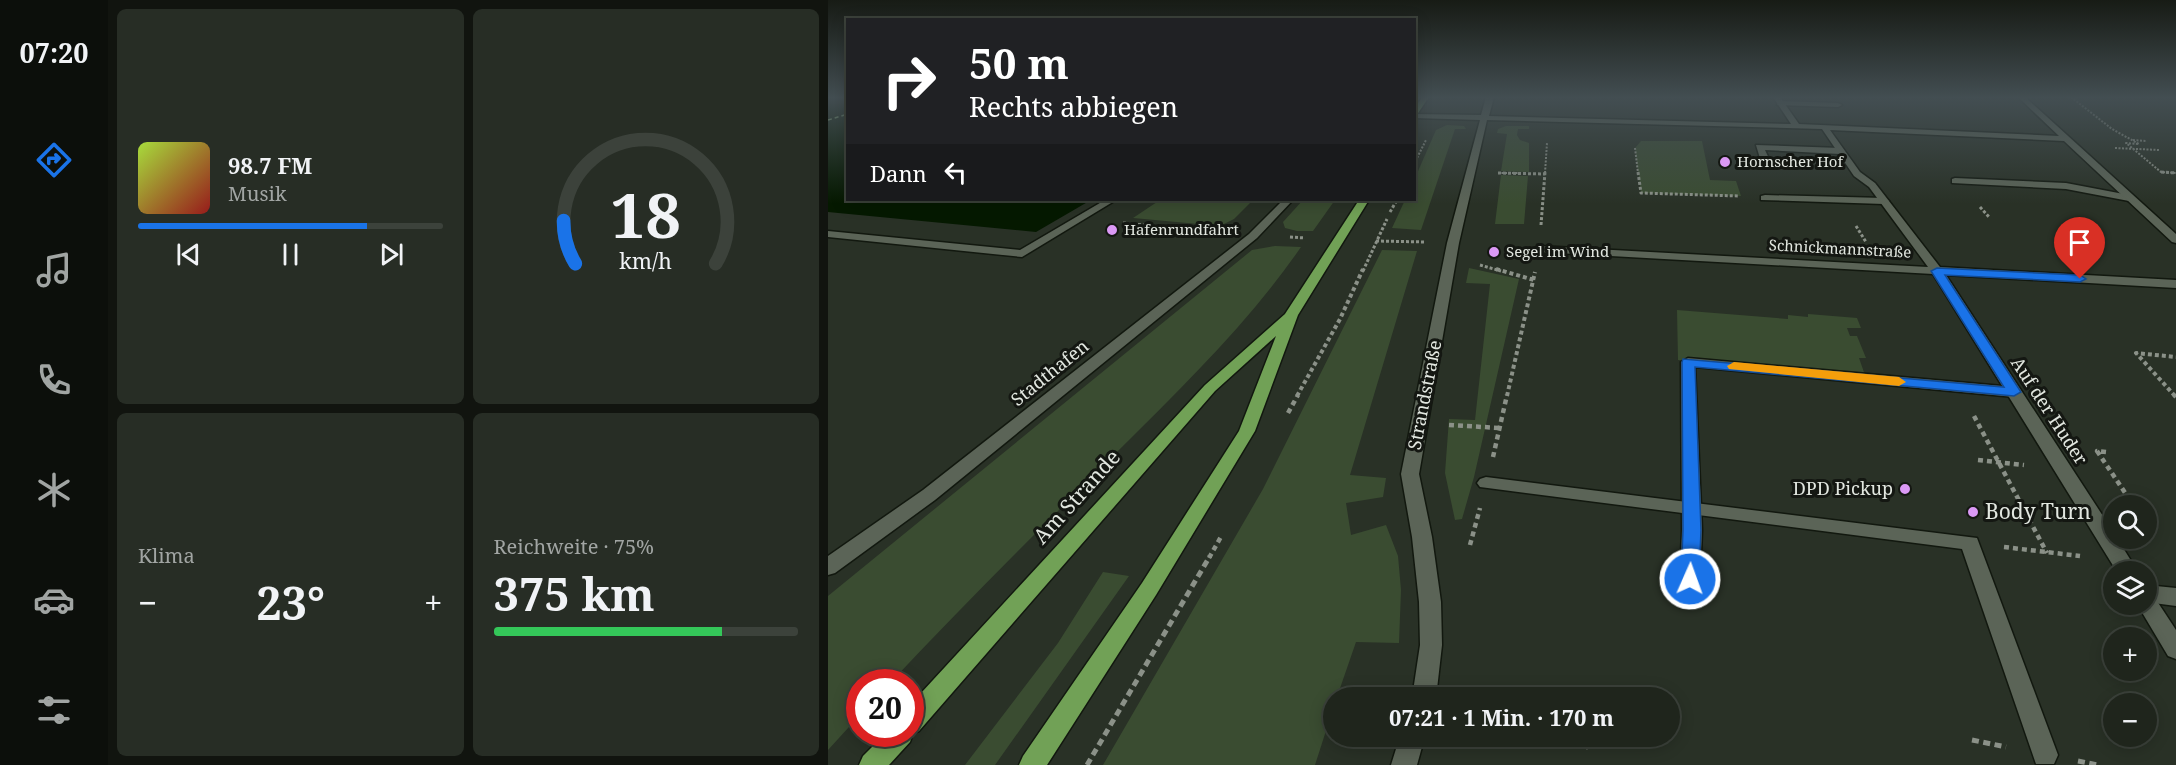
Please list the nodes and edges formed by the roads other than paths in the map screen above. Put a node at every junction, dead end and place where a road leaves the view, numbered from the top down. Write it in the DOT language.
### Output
graph roads {
  1 [pos="1479,133"];
  2 [pos="1828,133"];
  3 [pos="1939,133"];
  4 [pos="2059,133"];
  5 [pos="2066,139"];
  6 [pos="1840,151"];
  7 [pos="1767,165"];
  8 [pos="1954,181"];
  9 [pos="1765,198"];
  10 [pos="2129,198"];
  11 [pos="1109,201"];
  12 [pos="1287,201"];
  13 [pos="1363,201"];
  14 [pos="1884,201"];
  15 [pos="828,234"];
  16 [pos="2176,240"];
  17 [pos="1539,249"];
  18 [pos="1937,271"];
  19 [pos="2176,284"];
  20 [pos="1291,315"];
  21 [pos="2014,392"];
  22 [pos="1486,483"];
  23 [pos="1691,507"];
  24 [pos="2121,561"];
  25 [pos="828,567"];
  26 [pos="1690,579"];
  27 [pos="2157,594"];
  28 [pos="2176,597"];
  29 [pos="2155,615"];
  30 [pos="2176,649"];
  31 [pos="1425,687"];
  32 [pos="924,707"];
  33 [pos="889,747"];
  34 [pos="1410,747"];
  35 [pos="2045,755"];
  36 [pos="872,765"];
  37 [pos="1032,765"];
  38 [pos="1404,765"];
  1 -- 31 [label="street, Strandstraße"];
  2 -- 6 [label="street, Auf der Huder"];
  3 -- 5 [label="street"];
  4 -- 5 [label="street"];
  5 -- 10 [label="street"];
  6 -- 7 [label="street"];
  6 -- 14 [label="street, Auf der Huder"];
  8 -- 10 [label="street"];
  9 -- 14 [label="street"];
  10 -- 16 [label="street"];
  11 -- 15 [label="street"];
  12 -- 25 [label="street, Stadthafen"];
  13 -- 20 [label="main road, Am Strande"];
  14 -- 18 [label="street, Auf der Huder"];
  17 -- 18 [label="street, Schnickmannstraße"];
  18 -- 19 [label="street, Schnickmannstraße"];
  18 -- 21 [label="street, Auf der Huder"];
  20 -- 32 [label="main road, Am Strande"];
  20 -- 37 [label="main road, Am Strande"];
  21 -- 23 [label="street"];
  21 -- 24 [label="street, Auf der Huder"];
  22 -- 23 [label="street"];
  23 -- 26 [label="street"];
  23 -- 35 [label="street"];
  27 -- 28 [label="street"];
  29 -- 30 [label="street"];
  33 -- 36 [label="main road"];
  34 -- 38 [label="street"];
}
